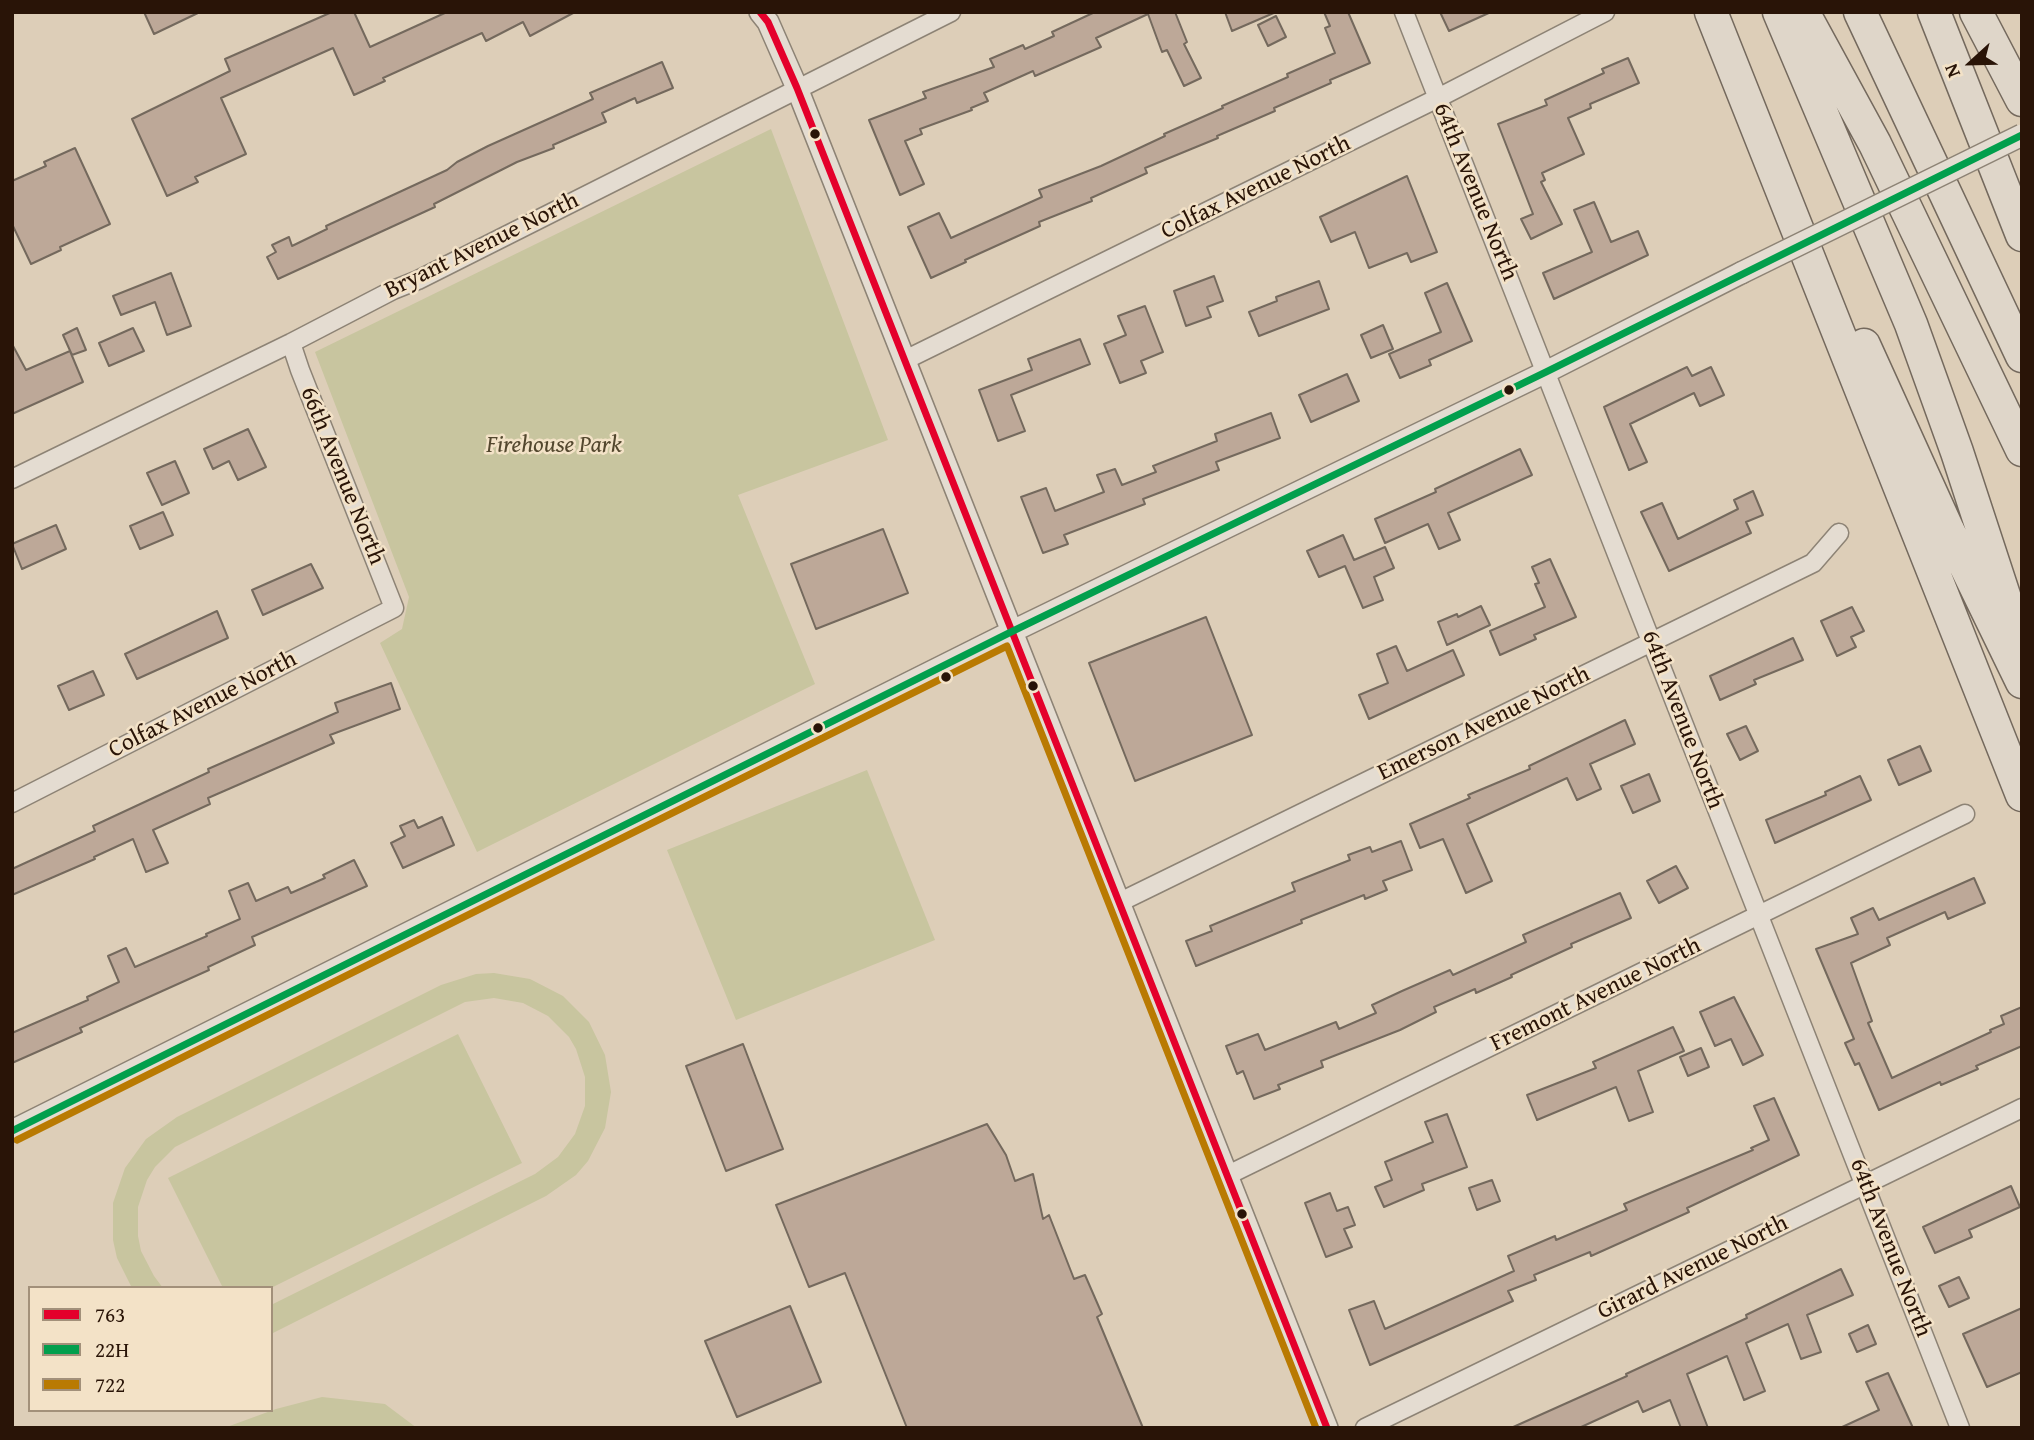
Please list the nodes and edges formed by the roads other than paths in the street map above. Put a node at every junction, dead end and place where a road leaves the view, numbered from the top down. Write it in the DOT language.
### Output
graph roads {
  1 [pos="760,12"];
  2 [pos="951,12"];
  3 [pos="1404,12"];
  4 [pos="1605,12"];
  5 [pos="1712,12"];
  6 [pos="1779,12"];
  7 [pos="1802,12"];
  8 [pos="1860,12"];
  9 [pos="1935,12"];
  10 [pos="1976,12"];
  11 [pos="797,88"];
  12 [pos="1438,98"];
  13 [pos="2022,100"];
  14 [pos="2022,135"];
  15 [pos="2022,189"];
  16 [pos="2022,235"];
  17 [pos="292,343"];
  18 [pos="2022,356"];
  19 [pos="905,360"];
  20 [pos="1546,372"];
  21 [pos="2022,450"];
  22 [pos="12,479"];
  23 [pos="1839,533"];
  24 [pos="394,608"];
  25 [pos="1013,631"];
  26 [pos="1652,642"];
  27 [pos="2022,647"];
  28 [pos="2022,682"];
  29 [pos="2022,795"];
  30 [pos="12,803"];
  31 [pos="1965,814"];
  32 [pos="1120,902"];
  33 [pos="1759,915"];
  34 [pos="2022,1108"];
  35 [pos="12,1131"];
  36 [pos="1228,1175"];
  37 [pos="1865,1184"];
  38 [pos="1327,1428"];
  39 [pos="1365,1428"];
  40 [pos="1960,1428"];
  1 -- 11 [label="street"];
  2 -- 11 [label="street, Bryant Avenue North"];
  3 -- 12 [label="street, 64th Avenue North"];
  4 -- 12 [label="street, Colfax Avenue North"];
  5 -- 28 [label="highway"];
  5 -- 29 [label="highway"];
  6 -- 27 [label="highway"];
  7 -- 21 [label="highway"];
  8 -- 18 [label="highway"];
  9 -- 15 [label="highway"];
  9 -- 16 [label="highway"];
  10 -- 13 [label="highway"];
  11 -- 17 [label="street, Bryant Avenue North"];
  11 -- 19 [label="street"];
  12 -- 19 [label="street, Colfax Avenue North"];
  12 -- 20 [label="street, 64th Avenue North"];
  14 -- 20 [label="street, bridge"];
  17 -- 22 [label="street, Bryant Avenue North"];
  17 -- 24 [label="street, 66th Avenue North"];
  19 -- 25 [label="street"];
  20 -- 25 [label="street"];
  20 -- 26 [label="street, 64th Avenue North"];
  23 -- 26 [label="street, Emerson Avenue North"];
  24 -- 30 [label="street, Colfax Avenue North"];
  25 -- 32 [label="street"];
  25 -- 35 [label="street"];
  26 -- 32 [label="street, Emerson Avenue North"];
  26 -- 33 [label="street, 64th Avenue North"];
  31 -- 33 [label="street, Fremont Avenue North"];
  32 -- 36 [label="street"];
  33 -- 36 [label="street, Fremont Avenue North"];
  33 -- 37 [label="street, 64th Avenue North"];
  34 -- 37 [label="street, Girard Avenue North"];
  36 -- 38 [label="street"];
  37 -- 39 [label="street, Girard Avenue North"];
  37 -- 40 [label="street, 64th Avenue North"];
}
